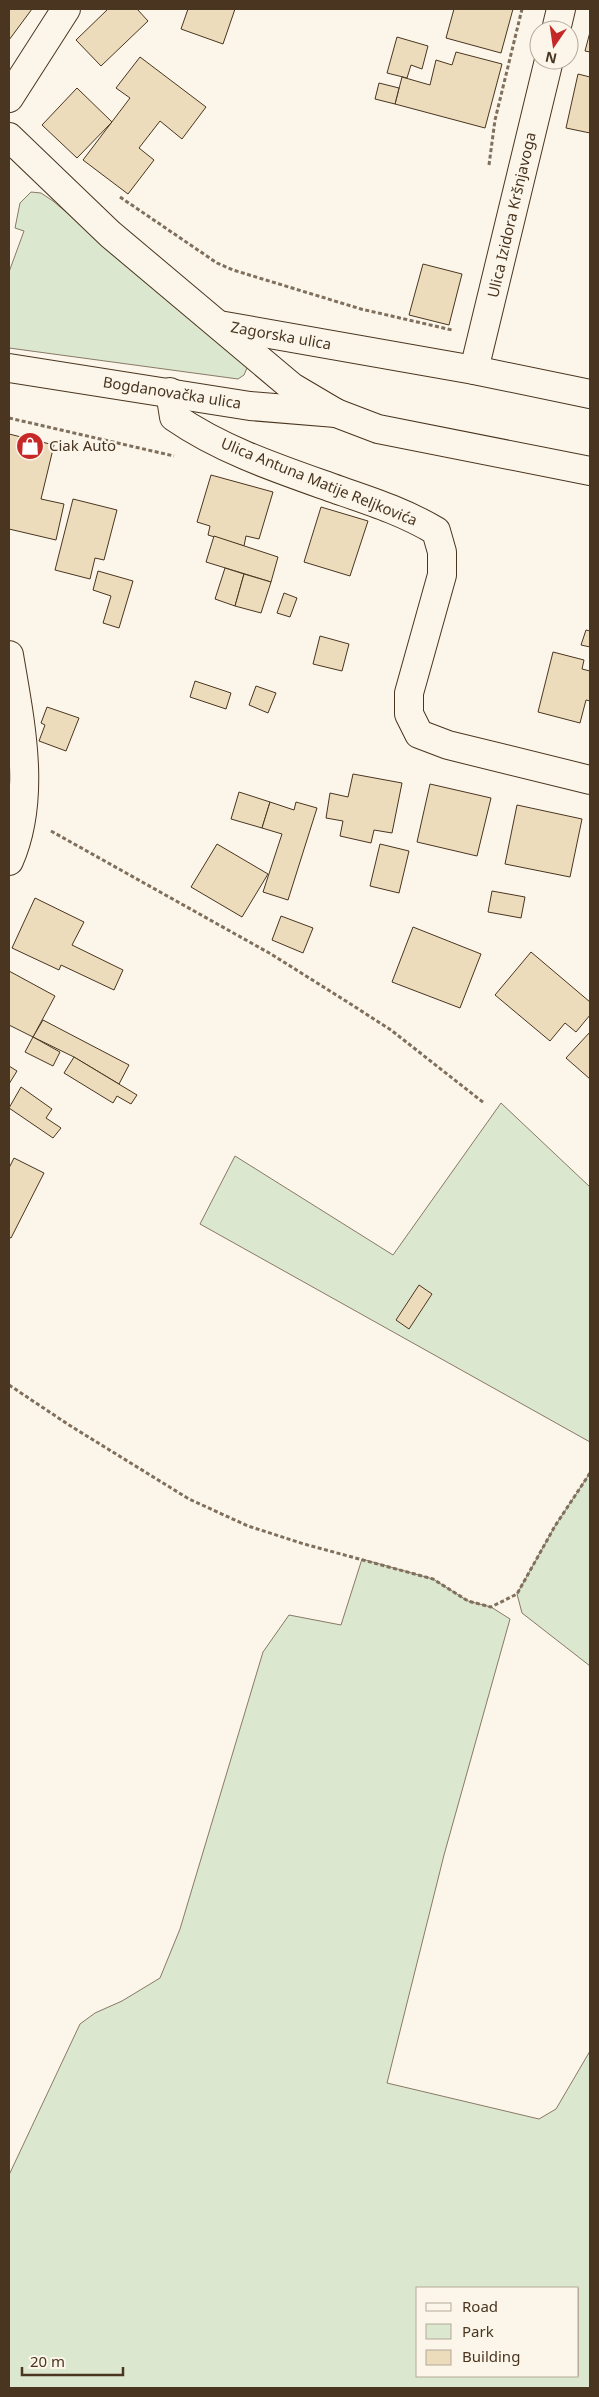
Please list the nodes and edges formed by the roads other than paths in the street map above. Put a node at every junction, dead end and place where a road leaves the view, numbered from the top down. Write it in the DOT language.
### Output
graph roads {
  1 [pos="66,9"];
  2 [pos="546,70"];
  3 [pos="9,98"];
  4 [pos="11,146"];
  5 [pos="219,325"];
  6 [pos="9,368"];
  7 [pos="474,370"];
  8 [pos="170,392"];
  9 [pos="590,394"];
  10 [pos="336,413"];
  11 [pos="590,471"];
  12 [pos="9,655"];
  13 [pos="590,780"];
  14 [pos="9,861"];
  1 -- 3 [label="street"];
  2 -- 7 [label="street, Ulica Izidora Kršnjavoga"];
  4 -- 5 [label="street, Zagorska ulica"];
  5 -- 7 [label="street, Zagorska ulica"];
  5 -- 10 [label="street"];
  6 -- 8 [label="street, Bogdanovačka ulica"];
  7 -- 9 [label="street, Zagorska ulica"];
  8 -- 10 [label="street, Bogdanovačka ulica"];
  8 -- 13 [label="street, Ulica Antuna Matije Reljkovića"];
  10 -- 11 [label="street"];
  12 -- 14 [label="street"];
}
